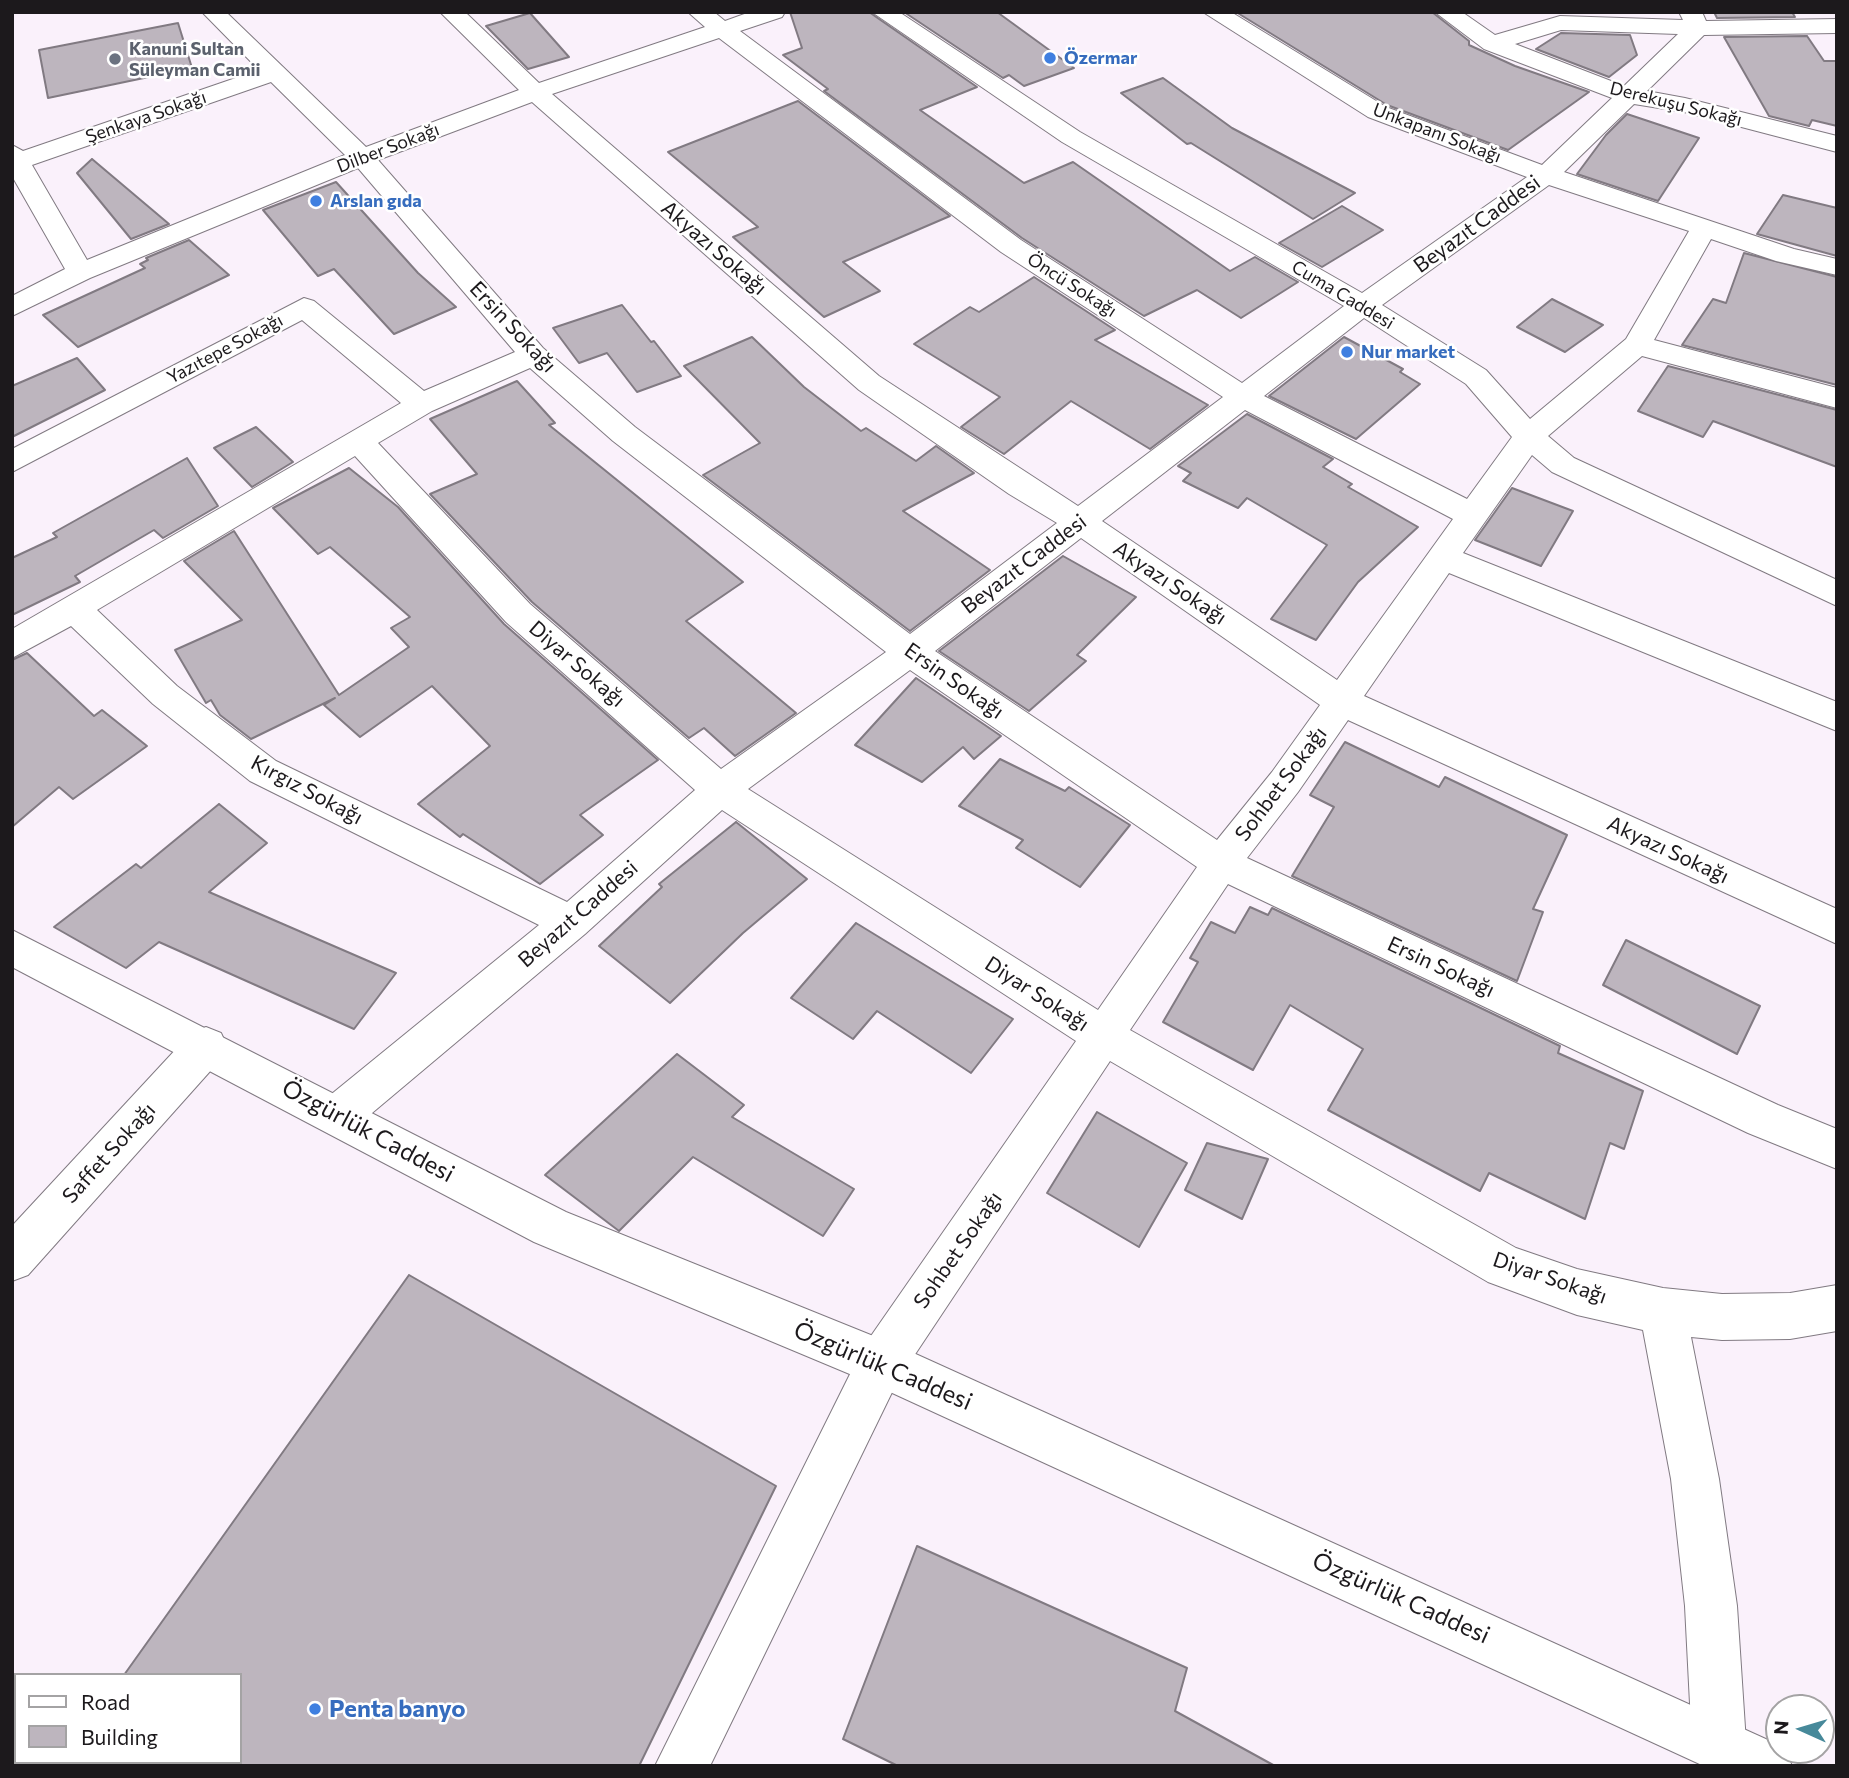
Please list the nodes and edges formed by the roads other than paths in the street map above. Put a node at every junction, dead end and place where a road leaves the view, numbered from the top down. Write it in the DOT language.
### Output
graph roads {
  1 [pos="213,12"];
  2 [pos="451,12"];
  3 [pos="774,12"];
  4 [pos="883,12"];
  5 [pos="1214,12"];
  6 [pos="1446,12"];
  7 [pos="1557,17"];
  8 [pos="710,20"];
  9 [pos="1694,20"];
  10 [pos="1837,26"];
  11 [pos="1492,44"];
  12 [pos="273,73"];
  13 [pos="535,92"];
  14 [pos="1627,95"];
  15 [pos="1837,144"];
  16 [pos="16,157"];
  17 [pos="362,157"];
  18 [pos="1546,175"];
  19 [pos="1704,228"];
  20 [pos="1837,267"];
  21 [pos="80,272"];
  22 [pos="1363,305"];
  23 [pos="12,307"];
  24 [pos="1637,345"];
  25 [pos="533,355"];
  26 [pos="1243,397"];
  27 [pos="1837,398"];
  28 [pos="421,404"];
  29 [pos="1530,436"];
  30 [pos="358,440"];
  31 [pos="12,461"];
  32 [pos="1472,515"];
  33 [pos="1080,522"];
  34 [pos="1444,558"];
  35 [pos="1837,594"];
  36 [pos="76,610"];
  37 [pos="12,645"];
  38 [pos="910,652"];
  39 [pos="1341,701"];
  40 [pos="1837,717"];
  41 [pos="720,790"];
  42 [pos="1220,863"];
  43 [pos="571,922"];
  44 [pos="1837,927"];
  45 [pos="12,947"];
  46 [pos="1105,1037"];
  47 [pos="205,1046"];
  48 [pos="338,1115"];
  49 [pos="1837,1149"];
  50 [pos="12,1259"];
  51 [pos="1837,1308"];
  52 [pos="1663,1311"];
  53 [pos="881,1363"];
  54 [pos="1719,1743"];
  55 [pos="682,1766"];
  56 [pos="1765,1766"];
  1 -- 12 [label="street, Ersin Sokağı"];
  2 -- 13 [label="street, Akyazı Sokağı"];
  3 -- 8 [label="street, Dilber Sokağı"];
  4 -- 22 [label="street, Cuma Caddesi"];
  5 -- 18 [label="street, Unkapanı Sokağı"];
  6 -- 11 [label="street, Derekuşu Sokağı"];
  7 -- 9 [label="street"];
  7 -- 11 [label="street"];
  8 -- 13 [label="street, Dilber Sokağı"];
  8 -- 26 [label="street, Öncü Sokağı"];
  9 -- 10 [label="street"];
  9 -- 14 [label="street, Beyazıt Caddesi"];
  11 -- 14 [label="street, Derekuşu Sokağı"];
  12 -- 16 [label="street, Şenkaya Sokağı"];
  12 -- 17 [label="street, Ersin Sokağı"];
  13 -- 17 [label="street, Dilber Sokağı"];
  13 -- 33 [label="street, Akyazı Sokağı"];
  14 -- 15 [label="street, Derekuşu Sokağı"];
  14 -- 18 [label="street, Beyazıt Caddesi"];
  16 -- 21 [label="street"];
  17 -- 21 [label="street, Dilber Sokağı"];
  17 -- 25 [label="street, Ersin Sokağı"];
  18 -- 19 [label="street, Unkapanı Sokağı"];
  18 -- 22 [label="street, Beyazıt Caddesi"];
  19 -- 20 [label="street, Unkapanı Sokağı"];
  19 -- 24 [label="street, Sohbet Sokağı"];
  21 -- 23 [label="street, Dilber Sokağı"];
  22 -- 26 [label="street, Beyazıt Caddesi"];
  22 -- 29 [label="street, Cuma Caddesi"];
  24 -- 27 [label="street"];
  24 -- 29 [label="street, Sohbet Sokağı"];
  25 -- 28 [label="street"];
  25 -- 38 [label="street, Ersin Sokağı"];
  26 -- 32 [label="street, Öncü Sokağı"];
  26 -- 33 [label="street, Beyazıt Caddesi"];
  28 -- 30 [label="street"];
  28 -- 31 [label="street, Yazıtepe Sokağı"];
  29 -- 32 [label="street, Sohbet Sokağı"];
  29 -- 35 [label="street, Cuma Caddesi"];
  30 -- 36 [label="street"];
  30 -- 41 [label="street, Diyar Sokağı"];
  32 -- 34 [label="street, Sohbet Sokağı"];
  33 -- 38 [label="street, Beyazıt Caddesi"];
  33 -- 39 [label="street, Akyazı Sokağı"];
  34 -- 39 [label="street, Sohbet Sokağı"];
  34 -- 40 [label="street"];
  36 -- 37 [label="street"];
  36 -- 43 [label="street, Kırgız Sokağı"];
  38 -- 41 [label="street, Beyazıt Caddesi"];
  38 -- 42 [label="street, Ersin Sokağı"];
  39 -- 42 [label="street, Sohbet Sokağı"];
  39 -- 44 [label="street, Akyazı Sokağı"];
  41 -- 43 [label="street, Beyazıt Caddesi"];
  41 -- 46 [label="street, Diyar Sokağı"];
  42 -- 46 [label="street, Sohbet Sokağı"];
  42 -- 49 [label="street, Ersin Sokağı"];
  43 -- 48 [label="street, Beyazıt Caddesi"];
  45 -- 47 [label="street, Özgürlük Caddesi"];
  46 -- 52 [label="street, Diyar Sokağı"];
  46 -- 53 [label="street, Sohbet Sokağı"];
  47 -- 48 [label="street, Özgürlük Caddesi"];
  47 -- 50 [label="street, Saffet Sokağı"];
  48 -- 53 [label="street, Özgürlük Caddesi"];
  51 -- 52 [label="street, Diyar Sokağı"];
  52 -- 54 [label="street"];
  53 -- 54 [label="street, Özgürlük Caddesi"];
  53 -- 55 [label="street, Sohbet Sokağı"];
  54 -- 56 [label="street, Özgürlük Caddesi"];
}
